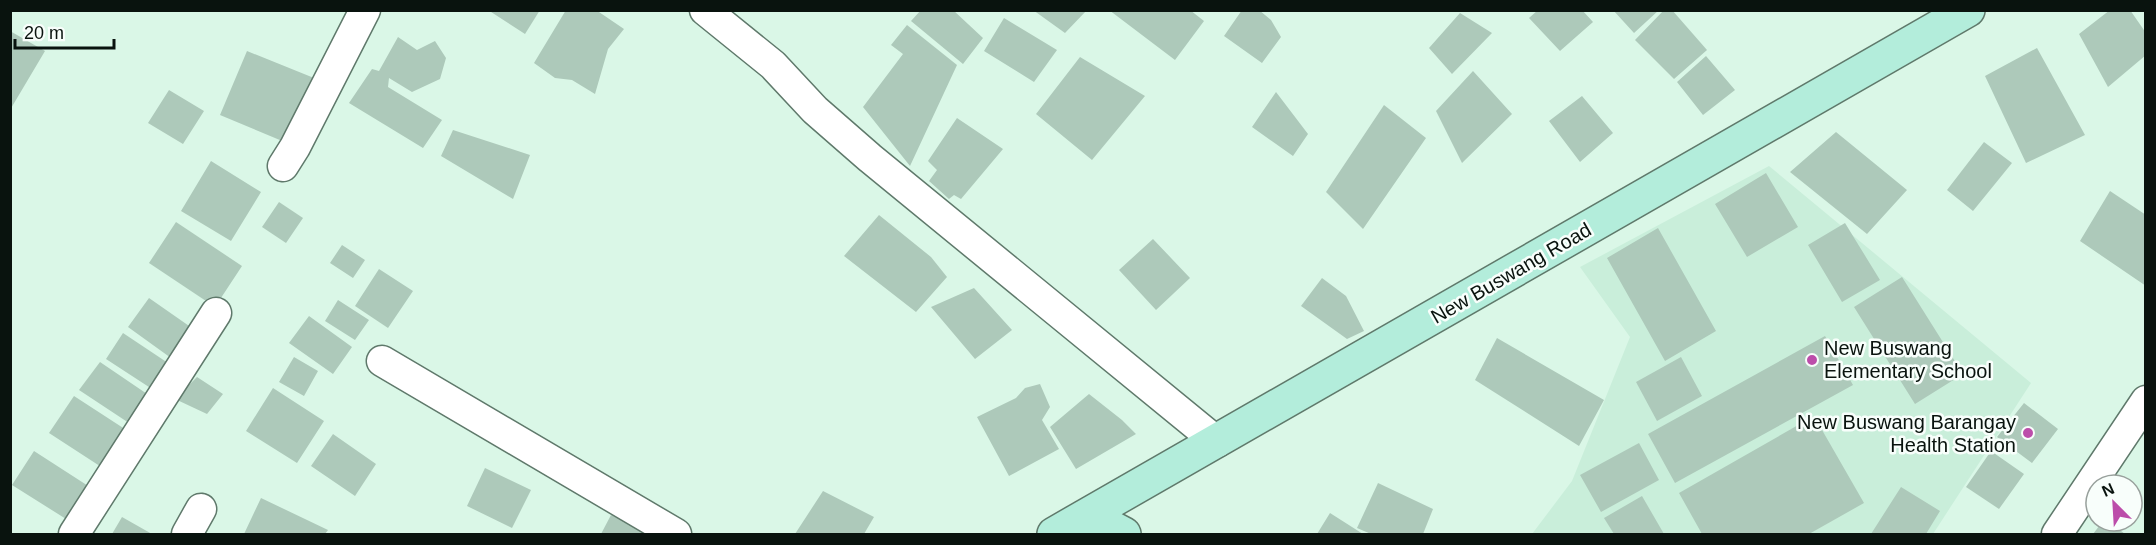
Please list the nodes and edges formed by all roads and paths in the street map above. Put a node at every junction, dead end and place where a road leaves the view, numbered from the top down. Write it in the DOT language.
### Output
graph roads {
  1 [pos="365,10"];
  2 [pos="705,10"];
  3 [pos="1968,10"];
  4 [pos="284,166"];
  5 [pos="216,313"];
  6 [pos="382,361"];
  7 [pos="2145,401"];
  8 [pos="1217,442"];
  9 [pos="201,509"];
  10 [pos="1088,515"];
  11 [pos="74,534"];
  12 [pos="187,534"];
  13 [pos="676,534"];
  14 [pos="1054,534"];
  15 [pos="1124,534"];
  16 [pos="2057,534"];
  1 -- 4 [label="street"];
  2 -- 8 [label="street"];
  3 -- 8 [label="street, New Buswang Road"];
  5 -- 11 [label="street"];
  6 -- 13 [label="street"];
  7 -- 16 [label="street"];
  8 -- 10 [label="street, New Buswang Road"];
  9 -- 12 [label="street"];
  10 -- 14 [label="street, New Buswang Road"];
  10 -- 15 [label="street"];
}
